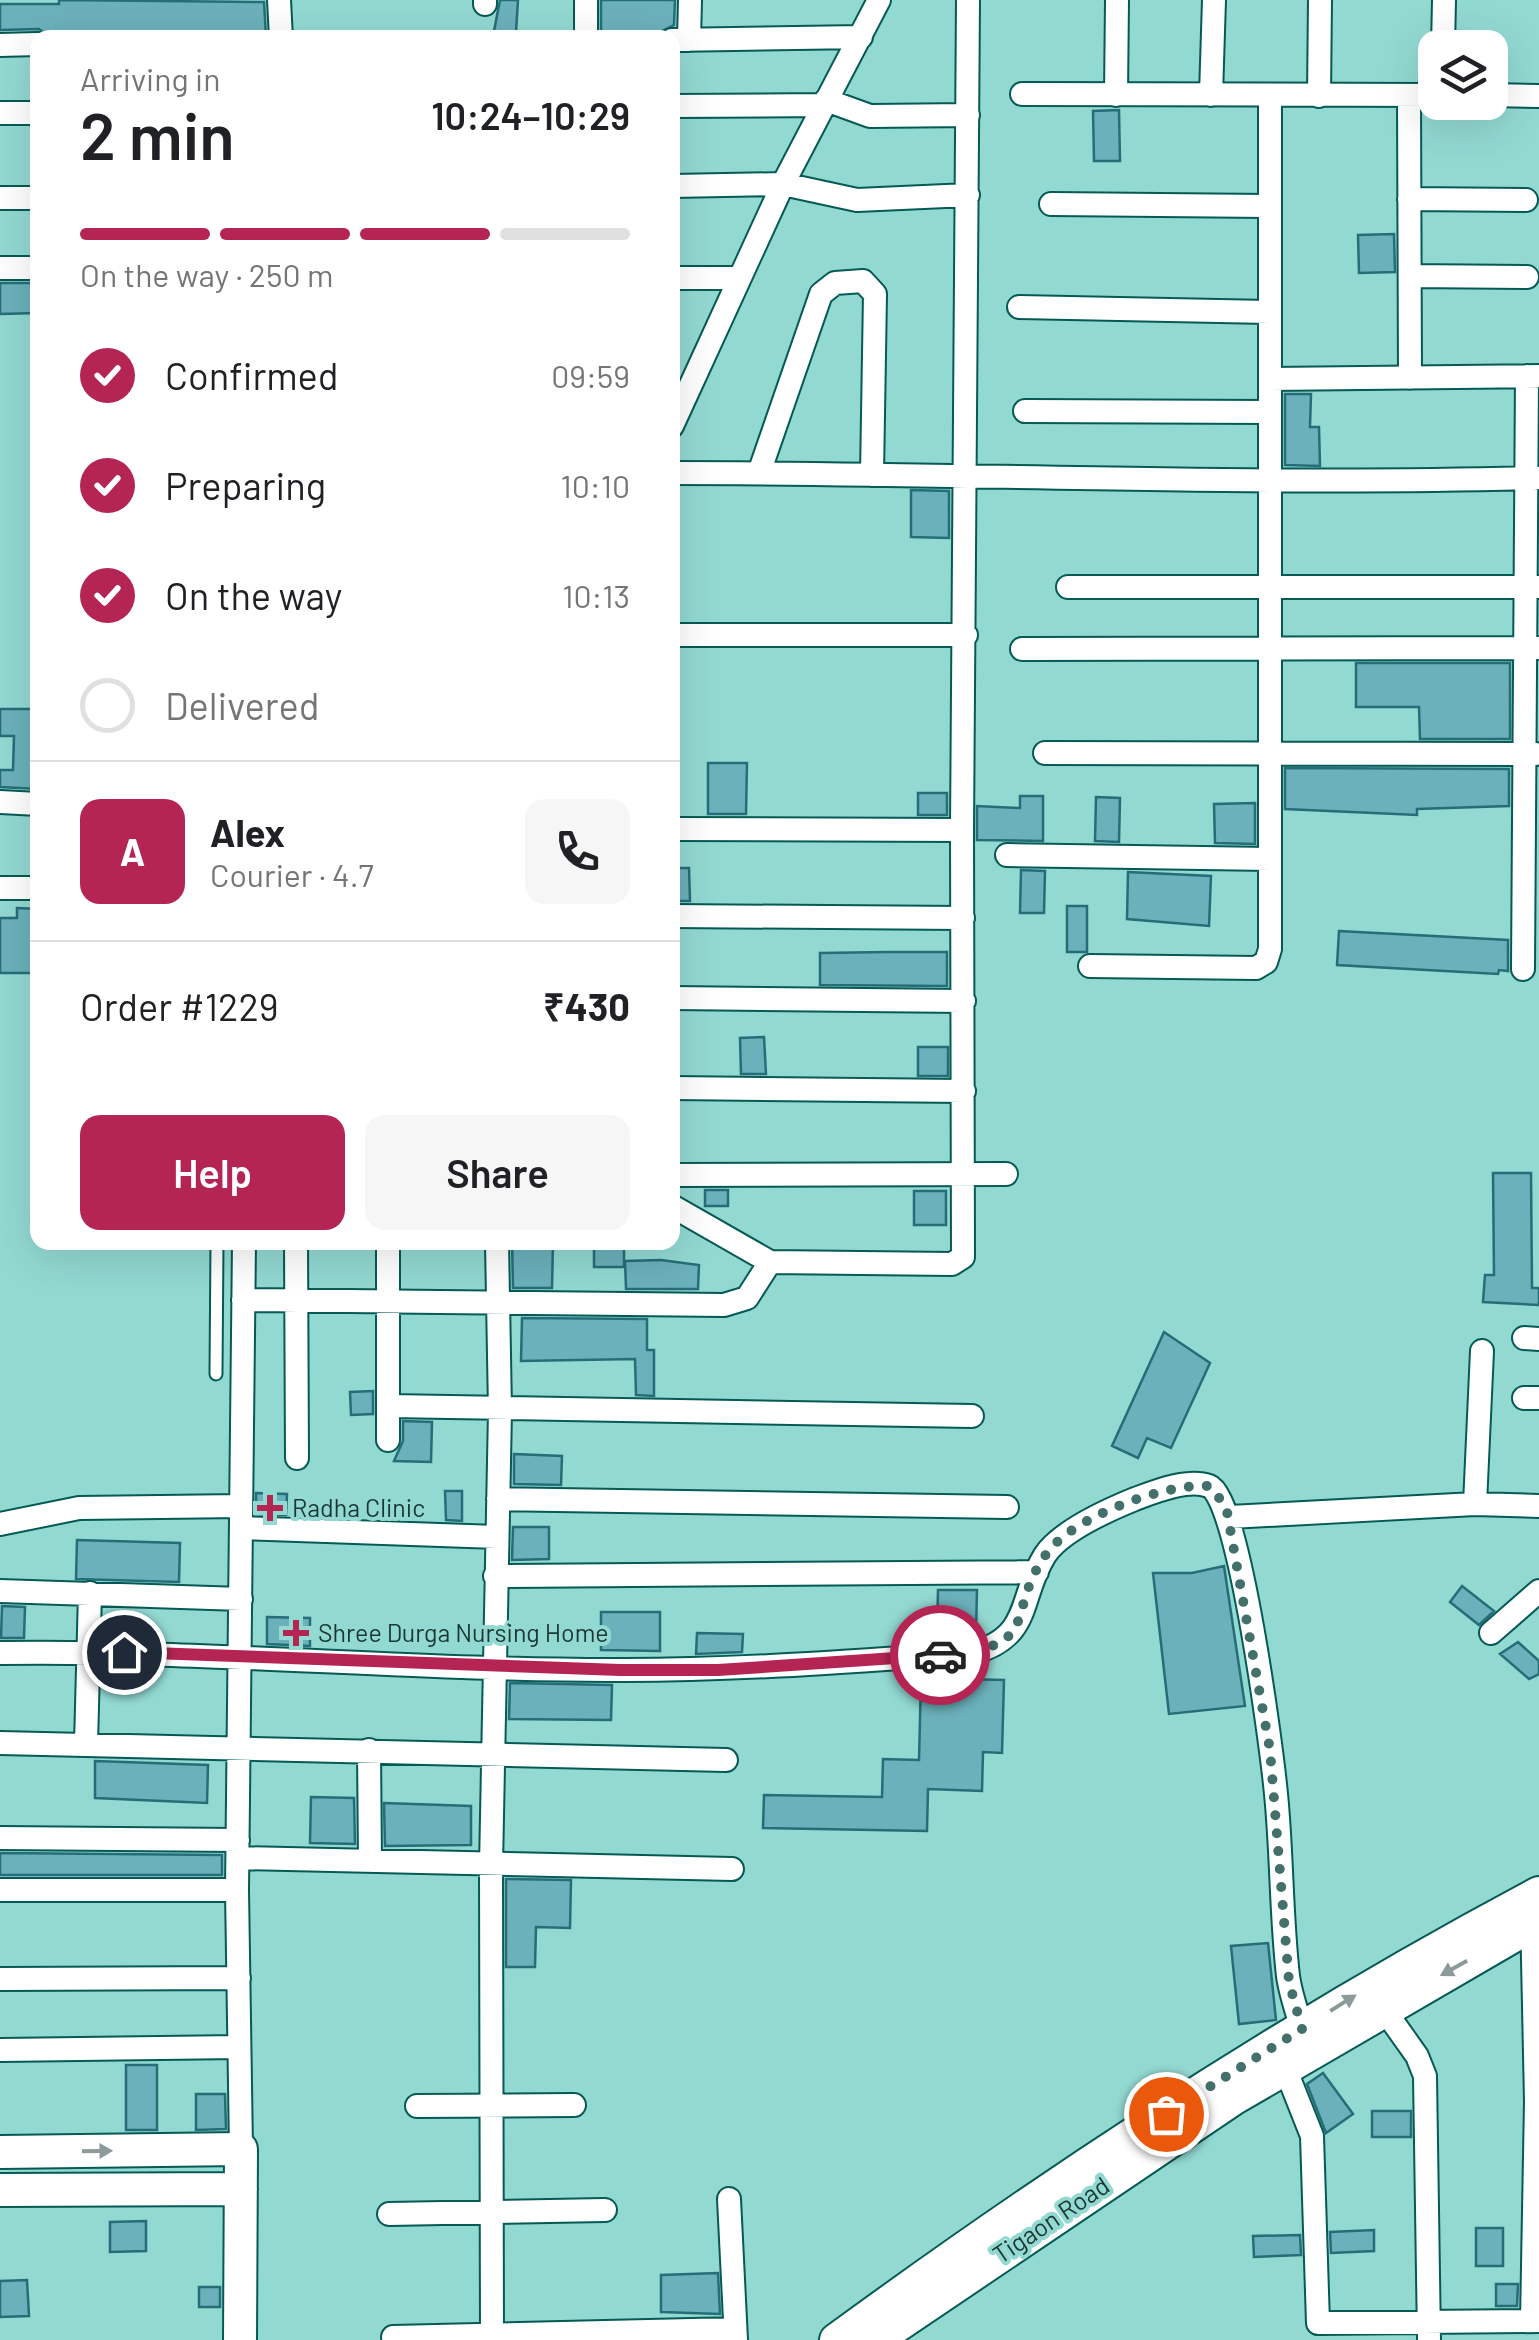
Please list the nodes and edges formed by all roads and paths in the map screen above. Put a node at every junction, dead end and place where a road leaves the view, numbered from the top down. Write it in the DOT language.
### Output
graph roads {
  1 [pos="279,0"];
  2 [pos="586,0"];
  3 [pos="690,0"];
  4 [pos="879,0"];
  5 [pos="968,0"];
  6 [pos="1116,0"];
  7 [pos="1214,0"];
  8 [pos="1320,0"];
  9 [pos="1444,0"];
  10 [pos="281,30"];
  11 [pos="586,30"];
  12 [pos="1443,30"];
  13 [pos="861,37"];
  14 [pos="681,40"];
  15 [pos="0,44"];
  16 [pos="30,44"];
  17 [pos="1022,94"];
  18 [pos="1418,95"];
  19 [pos="1508,95"];
  20 [pos="1116,96"];
  21 [pos="1211,96"];
  22 [pos="1319,96"];
  23 [pos="1410,96"];
  24 [pos="1539,96"];
  25 [pos="1270,97"];
  26 [pos="825,102"];
  27 [pos="680,106"];
  28 [pos="0,113"];
  29 [pos="30,114"];
  30 [pos="968,116"];
  31 [pos="783,184"];
  32 [pos="680,186"];
  33 [pos="968,195"];
  34 [pos="0,198"];
  35 [pos="30,198"];
  36 [pos="1410,199"];
  37 [pos="1526,200"];
  38 [pos="1051,204"];
  39 [pos="1268,206"];
  40 [pos="0,268"];
  41 [pos="30,268"];
  42 [pos="1410,276"];
  43 [pos="1527,277"];
  44 [pos="680,278"];
  45 [pos="739,278"];
  46 [pos="1019,307"];
  47 [pos="1269,312"];
  48 [pos="684,375"];
  49 [pos="1533,376"];
  50 [pos="1410,378"];
  51 [pos="1270,379"];
  52 [pos="1025,411"];
  53 [pos="1270,412"];
  54 [pos="680,472"];
  55 [pos="758,472"];
  56 [pos="967,473"];
  57 [pos="872,475"];
  58 [pos="1271,478"];
  59 [pos="1533,478"];
  60 [pos="1533,586"];
  61 [pos="1068,587"];
  62 [pos="1272,590"];
  63 [pos="966,634"];
  64 [pos="680,635"];
  65 [pos="1022,648"];
  66 [pos="1533,648"];
  67 [pos="1269,649"];
  68 [pos="1045,753"];
  69 [pos="1532,754"];
  70 [pos="1268,756"];
  71 [pos="0,802"];
  72 [pos="30,804"];
  73 [pos="680,828"];
  74 [pos="962,830"];
  75 [pos="1007,855"];
  76 [pos="1270,858"];
  77 [pos="0,888"];
  78 [pos="30,888"];
  79 [pos="680,916"];
  80 [pos="962,918"];
  81 [pos="1090,966"];
  82 [pos="1522,969"];
  83 [pos="680,998"];
  84 [pos="964,1001"];
  85 [pos="680,1088"];
  86 [pos="964,1091"];
  87 [pos="680,1174"];
  88 [pos="1006,1174"];
  89 [pos="965,1175"];
  90 [pos="680,1211"];
  91 [pos="217,1250"];
  92 [pos="244,1250"];
  93 [pos="296,1250"];
  94 [pos="388,1250"];
  95 [pos="497,1250"];
  96 [pos="770,1262"];
  97 [pos="243,1300"];
  98 [pos="296,1301"];
  99 [pos="388,1302"];
  100 [pos="497,1303"];
  101 [pos="1482,1351"];
  102 [pos="216,1374"];
  103 [pos="390,1406"];
  104 [pos="500,1411"];
  105 [pos="972,1416"];
  106 [pos="388,1440"];
  107 [pos="297,1458"];
  108 [pos="498,1499"];
  109 [pos="1475,1504"];
  110 [pos="1539,1506"];
  111 [pos="1006,1508"];
  112 [pos="241,1517"];
  113 [pos="1230,1518"];
  114 [pos="0,1524"];
  115 [pos="497,1537"];
  116 [pos="1038,1572"];
  117 [pos="495,1576"];
  118 [pos="0,1591"];
  119 [pos="1539,1592"];
  120 [pos="90,1593"];
  121 [pos="241,1599"];
  122 [pos="1491,1632"];
  123 [pos="88,1652"];
  124 [pos="0,1653"];
  125 [pos="241,1657"];
  126 [pos="494,1666"];
  127 [pos="0,1744"];
  128 [pos="86,1744"];
  129 [pos="240,1746"];
  130 [pos="368,1750"];
  131 [pos="494,1752"];
  132 [pos="726,1760"];
  133 [pos="0,1838"];
  134 [pos="238,1849"];
  135 [pos="370,1861"];
  136 [pos="491,1866"];
  137 [pos="732,1870"];
  138 [pos="0,1890"];
  139 [pos="237,1890"];
  140 [pos="1535,1909"];
  141 [pos="239,1978"];
  142 [pos="0,1979"];
  143 [pos="1383,2008"];
  144 [pos="240,2047"];
  145 [pos="0,2050"];
  146 [pos="1289,2051"];
  147 [pos="574,2105"];
  148 [pos="417,2106"];
  149 [pos="490,2107"];
  150 [pos="241,2149"];
  151 [pos="0,2152"];
  152 [pos="1537,2153"];
  153 [pos="241,2189"];
  154 [pos="0,2190"];
  155 [pos="729,2199"];
  156 [pos="605,2210"];
  157 [pos="492,2212"];
  158 [pos="390,2214"];
  159 [pos="1536,2264"];
  160 [pos="1535,2321"];
  161 [pos="1429,2331"];
  162 [pos="735,2334"];
  163 [pos="393,2336"];
  164 [pos="492,2339"];
  165 [pos="240,2340"];
  166 [pos="836,2340"];
  167 [pos="876,2340"];
  1 -- 10 [label="street"];
  2 -- 11 [label="street"];
  3 -- 14 [label="street"];
  4 -- 13 [label="street"];
  5 -- 30 [label="street"];
  6 -- 20 [label="street"];
  7 -- 21 [label="street"];
  8 -- 22 [label="street"];
  9 -- 12 [label="street"];
  13 -- 14 [label="street"];
  13 -- 26 [label="street"];
  15 -- 16 [label="street"];
  17 -- 20 [label="street"];
  18 -- 23 [label="street"];
  19 -- 24 [label="street"];
  20 -- 21 [label="street"];
  21 -- 25 [label="street"];
  22 -- 23 [label="street"];
  22 -- 25 [label="street"];
  23 -- 36 [label="street"];
  25 -- 39 [label="street"];
  26 -- 27 [label="street"];
  26 -- 30 [label="street"];
  26 -- 31 [label="street"];
  28 -- 29 [label="street"];
  30 -- 33 [label="street"];
  31 -- 32 [label="street"];
  31 -- 33 [label="street"];
  31 -- 45 [label="street"];
  33 -- 56 [label="street"];
  34 -- 35 [label="street"];
  36 -- 37 [label="street"];
  36 -- 42 [label="street"];
  38 -- 39 [label="street"];
  39 -- 47 [label="street"];
  40 -- 41 [label="street"];
  42 -- 43 [label="street"];
  42 -- 50 [label="street"];
  44 -- 45 [label="street"];
  45 -- 48 [label="street"];
  46 -- 47 [label="street"];
  47 -- 51 [label="street"];
  49 -- 50 [label="street"];
  49 -- 59 [label="street"];
  50 -- 51 [label="street"];
  51 -- 53 [label="street"];
  52 -- 53 [label="street"];
  53 -- 58 [label="street"];
  54 -- 55 [label="street"];
  55 -- 57 [label="street"];
  55 -- 57 [label="street"];
  56 -- 57 [label="street"];
  56 -- 58 [label="street"];
  56 -- 63 [label="street"];
  58 -- 59 [label="street"];
  58 -- 62 [label="street"];
  59 -- 60 [label="street"];
  60 -- 62 [label="street"];
  60 -- 66 [label="street"];
  61 -- 62 [label="street"];
  62 -- 67 [label="street"];
  63 -- 64 [label="street"];
  63 -- 74 [label="street"];
  65 -- 67 [label="street"];
  66 -- 67 [label="street"];
  66 -- 69 [label="street"];
  67 -- 70 [label="street"];
  68 -- 70 [label="street"];
  69 -- 70 [label="street"];
  69 -- 82 [label="street"];
  70 -- 76 [label="street"];
  71 -- 72 [label="street"];
  73 -- 74 [label="street"];
  74 -- 80 [label="street"];
  75 -- 76 [label="street"];
  76 -- 81 [label="street"];
  77 -- 78 [label="street"];
  79 -- 80 [label="street"];
  80 -- 84 [label="street"];
  83 -- 84 [label="street"];
  84 -- 86 [label="street"];
  85 -- 86 [label="street"];
  86 -- 89 [label="street"];
  87 -- 89 [label="street"];
  88 -- 89 [label="street"];
  89 -- 96 [label="street"];
  90 -- 96 [label="street"];
  91 -- 102 [label="lane"];
  92 -- 97 [label="street"];
  93 -- 98 [label="street"];
  94 -- 99 [label="street"];
  95 -- 100 [label="street"];
  96 -- 100 [label="street"];
  97 -- 98 [label="street"];
  97 -- 112 [label="street"];
  98 -- 99 [label="street"];
  98 -- 107 [label="street"];
  99 -- 100 [label="street"];
  99 -- 103 [label="street"];
  100 -- 104 [label="street"];
  101 -- 109 [label="street"];
  103 -- 104 [label="street"];
  103 -- 106 [label="street"];
  104 -- 105 [label="street"];
  104 -- 108 [label="street"];
  108 -- 111 [label="street"];
  108 -- 115 [label="street"];
  109 -- 110 [label="street"];
  109 -- 113 [label="street"];
  112 -- 114 [label="street"];
  112 -- 115 [label="street"];
  112 -- 121 [label="street"];
  113 -- 116 [label="street"];
  113 -- 146 [label="street"];
  115 -- 117 [label="street"];
  116 -- 117 [label="street"];
  116 -- 126 [label="street"];
  117 -- 126 [label="street"];
  118 -- 120 [label="street"];
  119 -- 122 [label="street"];
  120 -- 121 [label="street"];
  120 -- 123 [label="street"];
  121 -- 125 [label="street"];
  123 -- 124 [label="street"];
  123 -- 125 [label="street"];
  123 -- 128 [label="street"];
  125 -- 126 [label="street"];
  125 -- 129 [label="street"];
  126 -- 131 [label="street"];
  127 -- 128 [label="street"];
  128 -- 129 [label="street"];
  129 -- 130 [label="street"];
  129 -- 134 [label="street"];
  130 -- 131 [label="street"];
  130 -- 135 [label="street"];
  131 -- 132 [label="street"];
  131 -- 136 [label="street"];
  133 -- 134 [label="street"];
  134 -- 135 [label="street"];
  134 -- 139 [label="street"];
  135 -- 136 [label="street"];
  136 -- 137 [label="street"];
  136 -- 149 [label="street"];
  138 -- 139 [label="street"];
  139 -- 141 [label="street"];
  140 -- 143 [label="street, Tigaon Road, one-way"];
  146 -- 140 [label="street, one-way"];
  140 -- 152 [label="street"];
  141 -- 142 [label="street"];
  141 -- 144 [label="street"];
  143 -- 146 [label="street, Tigaon Road"];
  143 -- 161 [label="street"];
  144 -- 145 [label="street"];
  144 -- 150 [label="street"];
  146 -- 161 [label="street"];
  146 -- 166 [label="street, Tigaon Road"];
  146 -- 167 [label="street, Tigaon Road"];
  147 -- 149 [label="street"];
  148 -- 149 [label="street"];
  149 -- 157 [label="street"];
  151 -- 150 [label="street, one-way"];
  150 -- 153 [label="street"];
  152 -- 159 [label="street"];
  153 -- 154 [label="street"];
  153 -- 165 [label="street"];
  155 -- 162 [label="street"];
  156 -- 157 [label="street"];
  157 -- 158 [label="street"];
  157 -- 164 [label="street"];
  159 -- 160 [label="street"];
  160 -- 161 [label="street"];
  162 -- 164 [label="street"];
  163 -- 164 [label="street"];
}
